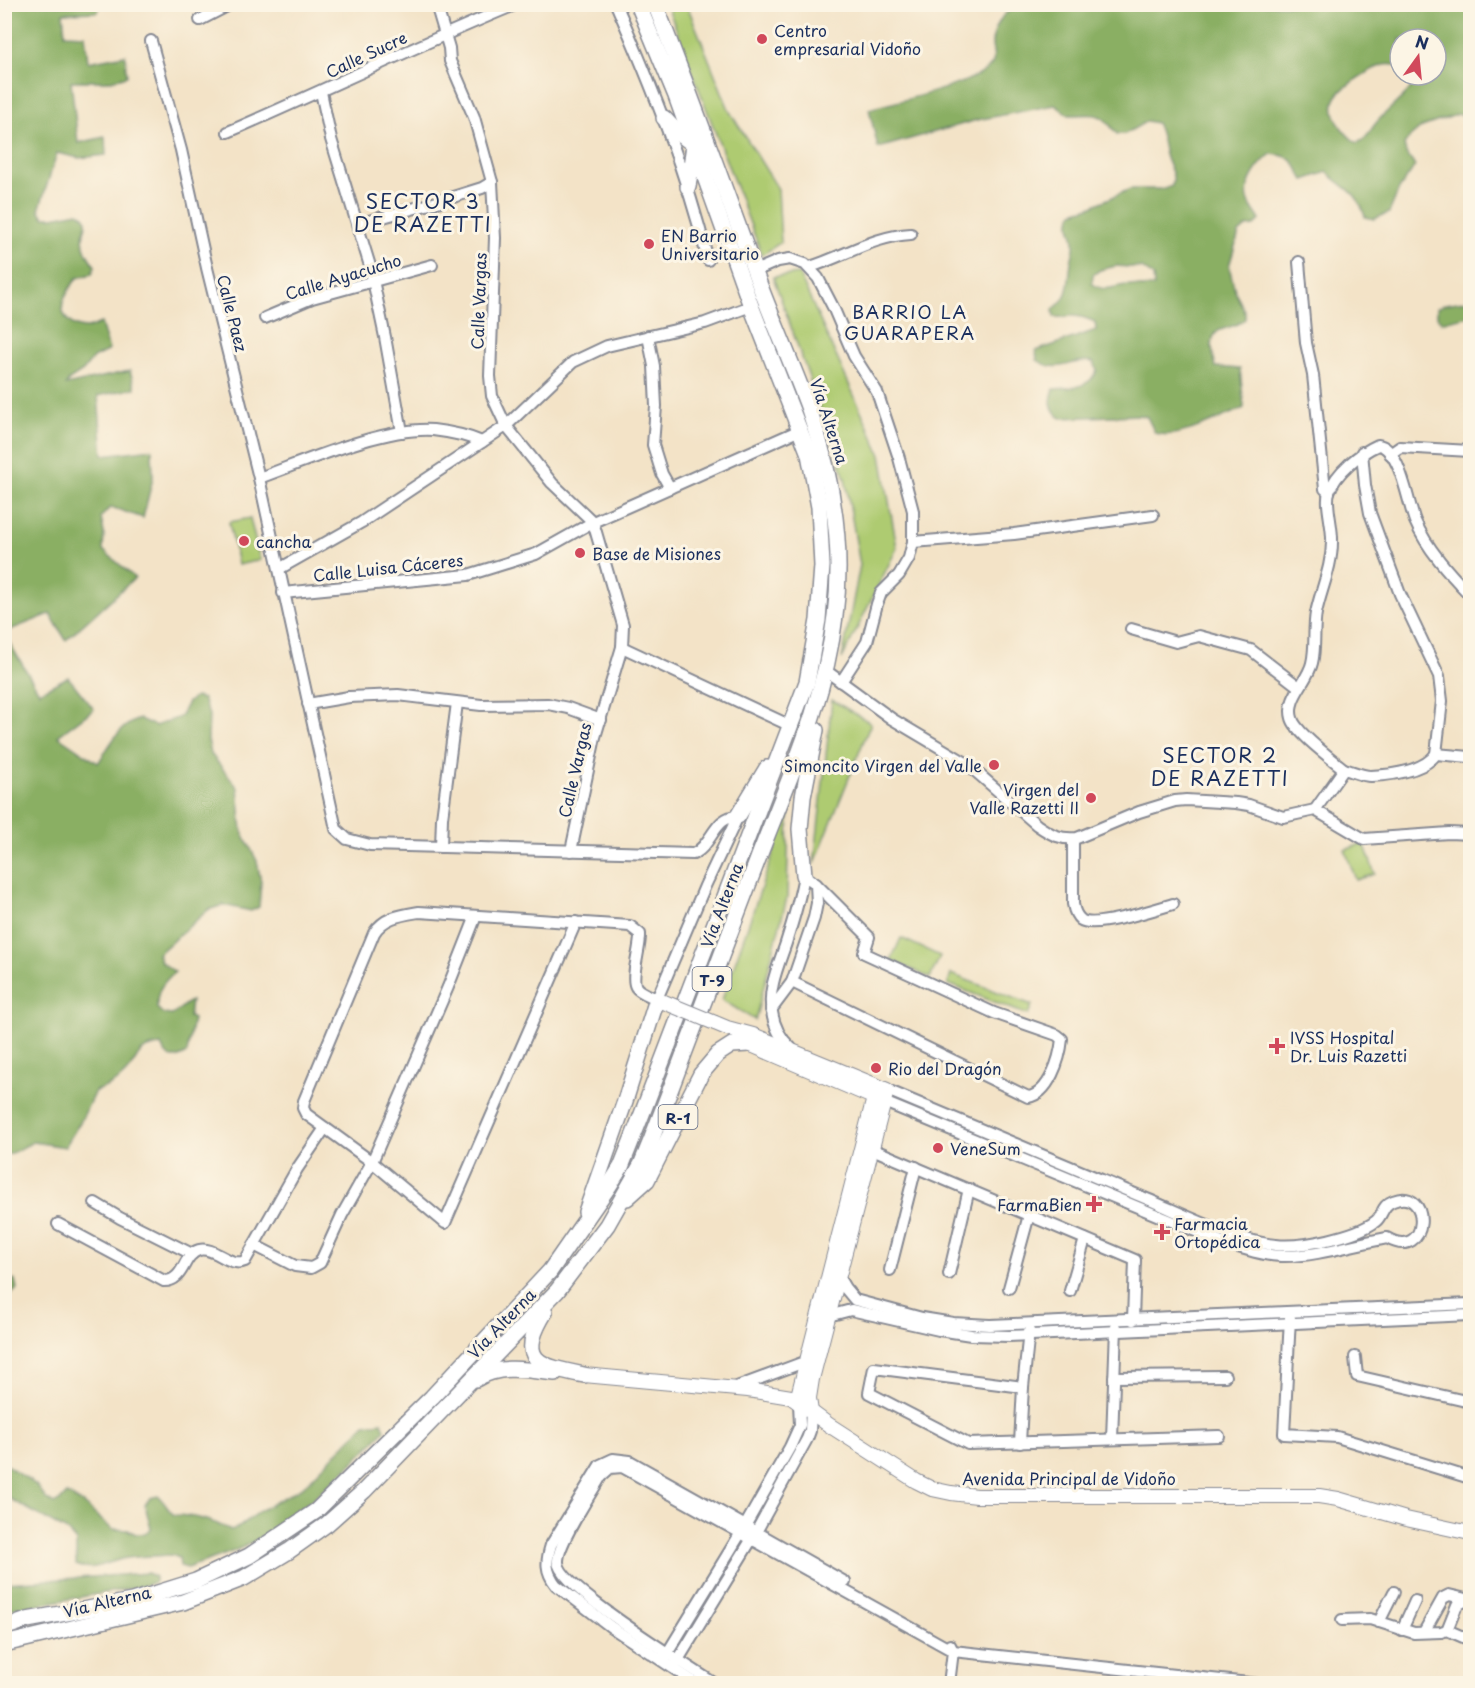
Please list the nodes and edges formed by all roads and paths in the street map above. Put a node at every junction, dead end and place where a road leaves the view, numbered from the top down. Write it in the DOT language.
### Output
graph roads {
  1 [pos="231,4"];
  2 [pos="436,4"];
  3 [pos="517,4"];
  4 [pos="616,4"];
  5 [pos="638,4"];
  6 [pos="655,4"];
  7 [pos="200,20"];
  8 [pos="445,34"];
  9 [pos="151,41"];
  10 [pos="321,92"];
  11 [pos="664,118"];
  12 [pos="228,132"];
  13 [pos="694,145"];
  14 [pos="492,182"];
  15 [pos="688,187"];
  16 [pos="358,224"];
  17 [pos="911,234"];
  18 [pos="708,260"];
  19 [pos="1299,262"];
  20 [pos="432,265"];
  21 [pos="810,267"];
  22 [pos="755,271"];
  23 [pos="373,280"];
  24 [pos="751,306"];
  25 [pos="264,318"];
  26 [pos="648,336"];
  27 [pos="506,426"];
  28 [pos="800,430"];
  29 [pos="402,432"];
  30 [pos="482,442"];
  31 [pos="1470,451"];
  32 [pos="1362,452"];
  33 [pos="1390,454"];
  34 [pos="259,478"];
  35 [pos="670,488"];
  36 [pos="1329,492"];
  37 [pos="1153,515"];
  38 [pos="592,522"];
  39 [pos="913,542"];
  40 [pos="279,569"];
  41 [pos="283,593"];
  42 [pos="1470,595"];
  43 [pos="1131,629"];
  44 [pos="622,646"];
  45 [pos="824,675"];
  46 [pos="841,682"];
  47 [pos="1299,687"];
  48 [pos="457,703"];
  49 [pos="308,704"];
  50 [pos="601,720"];
  51 [pos="791,726"];
  52 [pos="1436,754"];
  53 [pos="1470,757"];
  54 [pos="1344,769"];
  55 [pos="1315,810"];
  56 [pos="738,816"];
  57 [pos="1470,834"];
  58 [pos="1073,839"];
  59 [pos="441,847"];
  60 [pos="572,851"];
  61 [pos="810,880"];
  62 [pos="1173,904"];
  63 [pos="476,916"];
  64 [pos="576,922"];
  65 [pos="792,982"];
  66 [pos="661,1000"];
  67 [pos="771,1011"];
  68 [pos="721,1025"];
  69 [pos="749,1044"];
  70 [pos="796,1052"];
  71 [pos="880,1094"];
  72 [pos="325,1128"];
  73 [pos="867,1146"];
  74 [pos="372,1162"];
  75 [pos="916,1167"];
  76 [pos="969,1190"];
  77 [pos="95,1203"];
  78 [pos="618,1206"];
  79 [pos="1029,1215"];
  80 [pos="58,1224"];
  81 [pos="578,1231"];
  82 [pos="1085,1239"];
  83 [pos="254,1245"];
  84 [pos="192,1254"];
  85 [pos="890,1270"];
  86 [pos="949,1274"];
  87 [pos="838,1276"];
  88 [pos="1010,1288"];
  89 [pos="557,1291"];
  90 [pos="1070,1291"];
  91 [pos="828,1302"];
  92 [pos="1470,1304"];
  93 [pos="853,1305"];
  94 [pos="1470,1315"];
  95 [pos="1290,1319"];
  96 [pos="1132,1320"];
  97 [pos="1116,1326"];
  98 [pos="1029,1330"];
  99 [pos="1355,1357"];
  100 [pos="807,1361"];
  101 [pos="584,1375"];
  102 [pos="1225,1376"];
  103 [pos="1114,1377"];
  104 [pos="466,1385"];
  105 [pos="1023,1387"];
  106 [pos="731,1389"];
  107 [pos="1470,1402"];
  108 [pos="799,1403"];
  109 [pos="811,1412"];
  110 [pos="1219,1436"];
  111 [pos="1112,1439"];
  112 [pos="1020,1443"];
  113 [pos="1470,1478"];
  114 [pos="743,1530"];
  115 [pos="1470,1533"];
  116 [pos="753,1536"];
  117 [pos="1394,1592"];
  118 [pos="1468,1598"];
  119 [pos="1415,1601"];
  120 [pos="1342,1620"];
  121 [pos="1379,1622"];
  122 [pos="4,1628"];
  123 [pos="1402,1630"];
  124 [pos="1447,1630"];
  125 [pos="1424,1632"];
  126 [pos="1470,1640"];
  127 [pos="4,1644"];
  128 [pos="953,1651"];
  129 [pos="666,1657"];
  130 [pos="676,1664"];
  131 [pos="697,1683"];
  132 [pos="715,1683"];
  133 [pos="949,1683"];
  134 [pos="1258,1683"];
  1 -- 7 [label="street"];
  2 -- 8 [label="street, Calle Vargas"];
  3 -- 8 [label="street, Calle Sucre"];
  4 -- 11 [label="street"];
  5 -- 13 [label="highway, Vía Alterna / T-9"];
  6 -- 22 [label="highway, Vía Alterna / T-9"];
  8 -- 10 [label="street, Calle Sucre"];
  8 -- 14 [label="street, Calle Vargas"];
  9 -- 34 [label="street, Calle Paez"];
  10 -- 12 [label="street, Calle Sucre"];
  10 -- 16 [label="street"];
  11 -- 13 [label="highway"];
  11 -- 15 [label="street"];
  13 -- 15 [label="highway"];
  13 -- 24 [label="highway, Vía Alterna / T-9"];
  14 -- 16 [label="street"];
  14 -- 27 [label="street, Calle Vargas"];
  15 -- 18 [label="street"];
  16 -- 23 [label="street"];
  17 -- 21 [label="street"];
  19 -- 36 [label="street"];
  20 -- 23 [label="street, Calle Ayacucho"];
  21 -- 22 [label="street"];
  21 -- 39 [label="street"];
  22 -- 45 [label="highway, Vía Alterna / T-9"];
  23 -- 25 [label="street, Calle Ayacucho"];
  23 -- 29 [label="street"];
  24 -- 26 [label="street"];
  24 -- 28 [label="highway, Vía Alterna / T-9"];
  26 -- 27 [label="street"];
  26 -- 35 [label="street"];
  27 -- 30 [label="street"];
  27 -- 38 [label="street, Calle Vargas"];
  28 -- 35 [label="street, Calle Luisa Cáceres"];
  28 -- 51 [label="highway, Vía Alterna / T-9"];
  29 -- 30 [label="street"];
  29 -- 34 [label="street"];
  30 -- 40 [label="street"];
  31 -- 33 [label="street"];
  32 -- 33 [label="street"];
  32 -- 36 [label="street"];
  32 -- 52 [label="street"];
  33 -- 42 [label="street"];
  34 -- 40 [label="street, Calle Paez"];
  35 -- 38 [label="street, Calle Luisa Cáceres"];
  36 -- 47 [label="street"];
  37 -- 39 [label="street"];
  38 -- 41 [label="street, Calle Luisa Cáceres"];
  38 -- 44 [label="street, Calle Vargas"];
  39 -- 46 [label="street"];
  40 -- 41 [label="street, Calle Paez"];
  41 -- 49 [label="street, Calle Paez"];
  43 -- 47 [label="street"];
  44 -- 50 [label="street, Calle Vargas"];
  44 -- 51 [label="street"];
  45 -- 46 [label="street"];
  45 -- 61 [label="highway, T-9"];
  45 -- 78 [label="highway, Vía Alterna / T-9"];
  46 -- 58 [label="street"];
  47 -- 54 [label="street"];
  48 -- 49 [label="street"];
  48 -- 50 [label="street"];
  48 -- 59 [label="street"];
  49 -- 59 [label="street, Calle Paez"];
  50 -- 60 [label="street, Calle Vargas"];
  51 -- 56 [label="highway"];
  51 -- 81 [label="highway, Vía Alterna / T-9"];
  52 -- 53 [label="street"];
  52 -- 54 [label="street"];
  54 -- 55 [label="street"];
  55 -- 57 [label="street"];
  55 -- 58 [label="street"];
  56 -- 60 [label="street"];
  56 -- 66 [label="street"];
  58 -- 62 [label="street"];
  59 -- 60 [label="street"];
  61 -- 65 [label="street"];
  61 -- 65 [label="street"];
  61 -- 67 [label="street, T-9"];
  63 -- 64 [label="street"];
  63 -- 72 [label="street"];
  63 -- 74 [label="street"];
  64 -- 66 [label="street"];
  64 -- 74 [label="street"];
  65 -- 67 [label="street"];
  66 -- 68 [label="main road, bridge"];
  66 -- 81 [label="highway, T-9"];
  67 -- 70 [label="street, T-9"];
  68 -- 69 [label="main road"];
  68 -- 70 [label="main road"];
  69 -- 71 [label="main road"];
  69 -- 78 [label="highway, R-1"];
  70 -- 71 [label="main road"];
  71 -- 71 [label="street"];
  71 -- 73 [label="main road"];
  72 -- 74 [label="street"];
  72 -- 83 [label="street"];
  73 -- 75 [label="street"];
  73 -- 87 [label="main road"];
  73 -- 91 [label="main road"];
  74 -- 83 [label="street"];
  75 -- 76 [label="street"];
  75 -- 85 [label="street"];
  76 -- 79 [label="street"];
  76 -- 86 [label="street"];
  77 -- 84 [label="street"];
  78 -- 89 [label="highway, Vía Alterna / T-9"];
  79 -- 82 [label="street"];
  79 -- 88 [label="street"];
  80 -- 84 [label="street"];
  81 -- 122 [label="highway, Vía Alterna / T-9"];
  82 -- 90 [label="street"];
  82 -- 96 [label="street"];
  83 -- 84 [label="street"];
  87 -- 91 [label="main road"];
  87 -- 93 [label="street"];
  89 -- 101 [label="highway, T-9"];
  89 -- 104 [label="highway, Vía Alterna / T-9"];
  91 -- 93 [label="street"];
  91 -- 93 [label="street"];
  91 -- 100 [label="main road"];
  91 -- 109 [label="main road"];
  92 -- 95 [label="street"];
  93 -- 98 [label="street"];
  94 -- 95 [label="street"];
  95 -- 96 [label="street"];
  95 -- 97 [label="street"];
  95 -- 113 [label="street"];
  96 -- 97 [label="street"];
  97 -- 98 [label="street"];
  97 -- 103 [label="street"];
  98 -- 105 [label="street"];
  99 -- 107 [label="street"];
  100 -- 106 [label="street"];
  100 -- 108 [label="main road"];
  101 -- 104 [label="highway"];
  101 -- 106 [label="main road, Avenida Principal de Vidoño"];
  102 -- 103 [label="street"];
  103 -- 111 [label="street"];
  104 -- 127 [label="highway, Vía Alterna / T-9"];
  105 -- 112 [label="street"];
  105 -- 112 [label="street"];
  106 -- 108 [label="main road, Avenida Principal de Vidoño"];
  108 -- 109 [label="main road, Avenida Principal de Vidoño"];
  108 -- 114 [label="street"];
  109 -- 115 [label="main road, Avenida Principal de Vidoño"];
  109 -- 116 [label="street"];
  110 -- 111 [label="street"];
  111 -- 112 [label="street"];
  114 -- 116 [label="street"];
  114 -- 129 [label="street"];
  114 -- 129 [label="street"];
  116 -- 128 [label="street"];
  116 -- 130 [label="street"];
  117 -- 121 [label="street"];
  118 -- 124 [label="street"];
  118 -- 125 [label="street"];
  119 -- 123 [label="street"];
  120 -- 121 [label="street"];
  121 -- 123 [label="street"];
  123 -- 125 [label="street"];
  124 -- 125 [label="street"];
  124 -- 126 [label="street"];
  128 -- 133 [label="street"];
  128 -- 134 [label="street"];
  129 -- 130 [label="street"];
  130 -- 131 [label="street"];
  130 -- 132 [label="street"];
}
